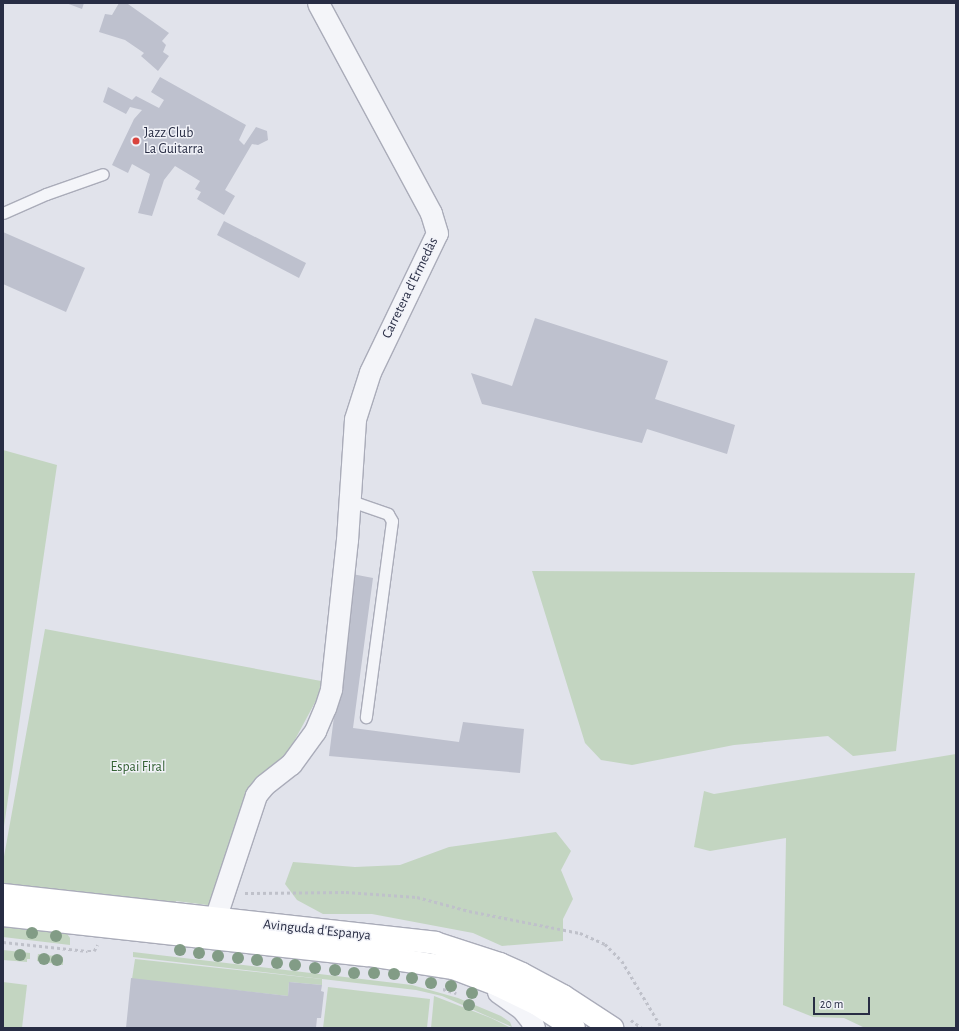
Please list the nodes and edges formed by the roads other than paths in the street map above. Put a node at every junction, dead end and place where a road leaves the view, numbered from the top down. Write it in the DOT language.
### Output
graph roads {
  1 [pos="318,3"];
  2 [pos="103,174"];
  3 [pos="3,213"];
  4 [pos="351,501"];
  5 [pos="366,718"];
  6 [pos="3,895"];
  7 [pos="3,915"];
  8 [pos="215,919"];
  9 [pos="438,977"];
  10 [pos="534,1028"];
  11 [pos="574,1028"];
  12 [pos="612,1028"];
  1 -- 4 [label="street, Carretera d'Ermedàs"];
  2 -- 3 [label="lane"];
  4 -- 5 [label="lane"];
  4 -- 8 [label="street, Carretera d'Ermedàs"];
  6 -- 8 [label="main road, Avinguda d'Espanya"];
  7 -- 9 [label="main road, Avinguda d'Espanya"];
  8 -- 12 [label="main road, Avinguda d'Espanya"];
  9 -- 10 [label="street"];
  9 -- 11 [label="main road, Avinguda d'Espanya"];
}
